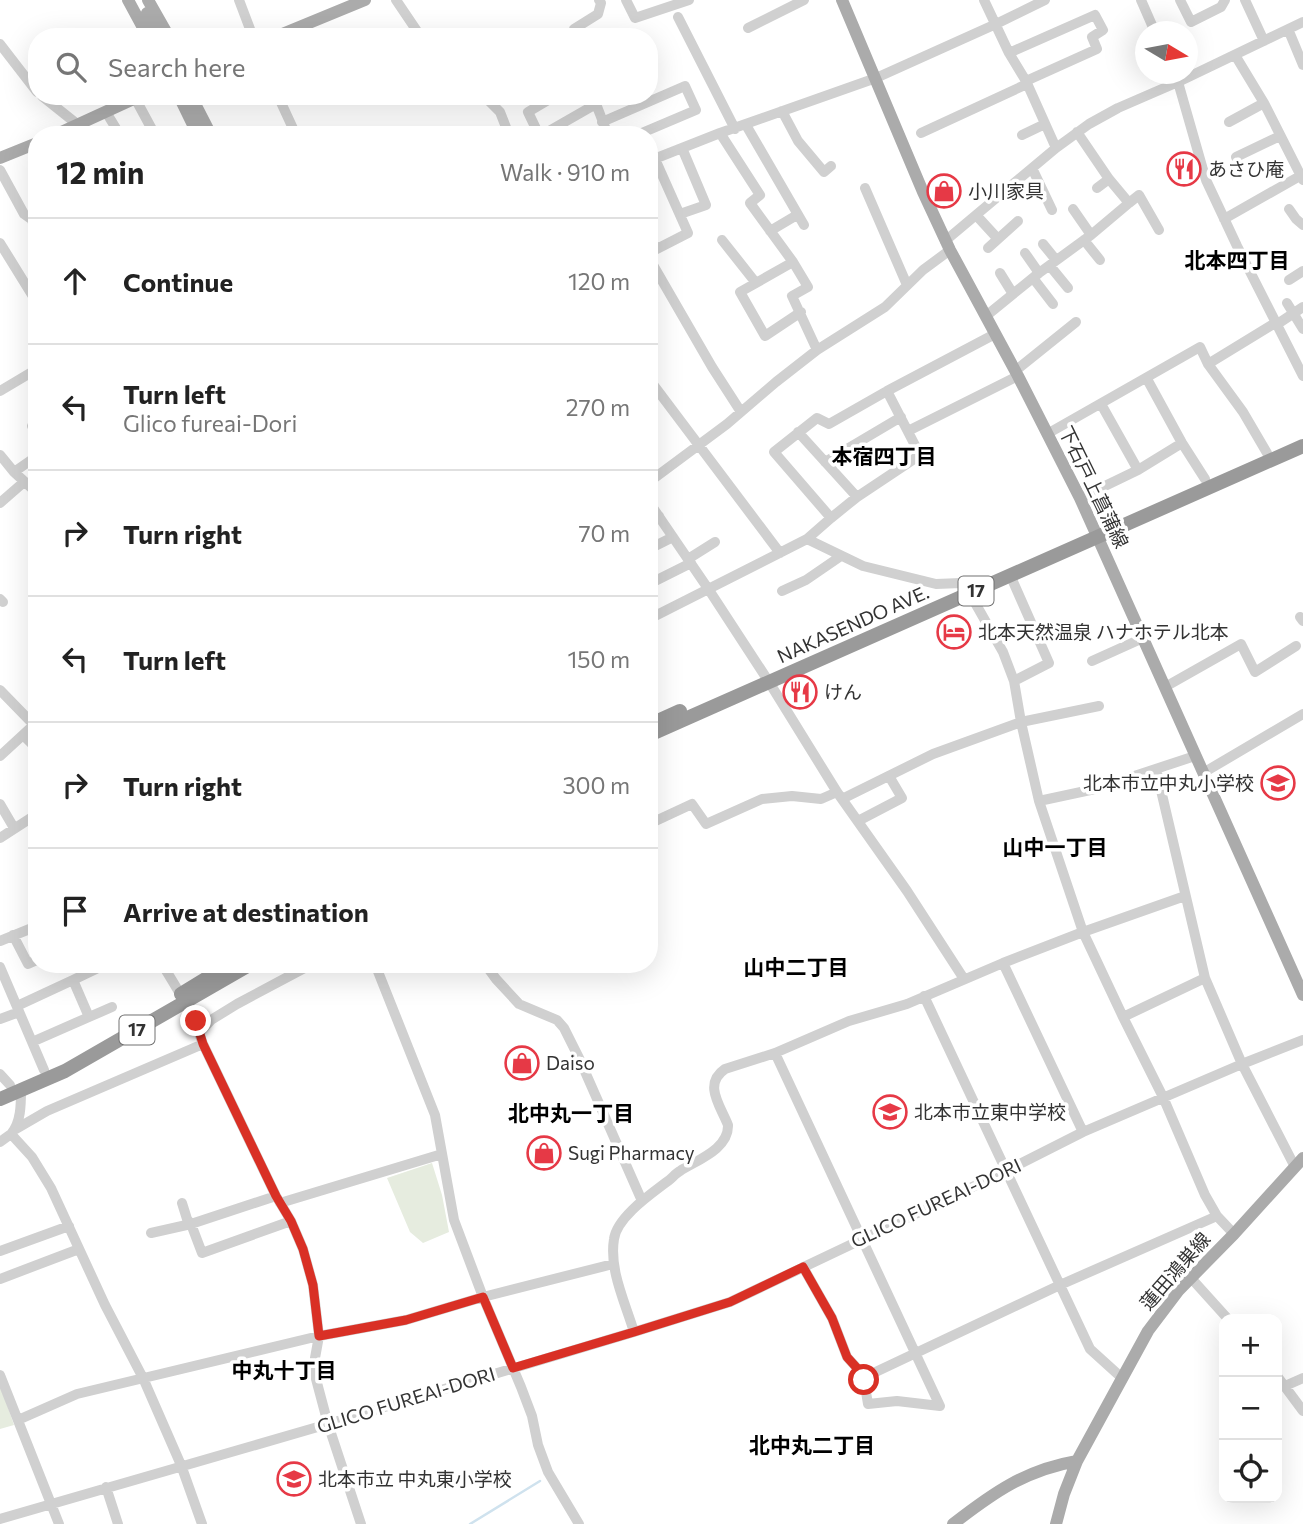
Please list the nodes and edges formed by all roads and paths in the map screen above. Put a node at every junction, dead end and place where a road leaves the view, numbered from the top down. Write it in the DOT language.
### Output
graph roads {
  1 [pos="120,0"];
  2 [pos="128,0"];
  3 [pos="140,0"];
  4 [pos="148,0"];
  5 [pos="239,0"];
  6 [pos="365,0"];
  7 [pos="396,0"];
  8 [pos="599,0"];
  9 [pos="626,0"];
  10 [pos="689,0"];
  11 [pos="804,0"];
  12 [pos="842,0"];
  13 [pos="984,0"];
  14 [pos="1045,0"];
  15 [pos="1141,0"];
  16 [pos="1180,0"];
  17 [pos="1225,0"];
  18 [pos="1245,0"];
  19 [pos="678,18"];
  20 [pos="1150,21"];
  21 [pos="1303,22"];
  22 [pos="996,24"];
  23 [pos="134,28"];
  24 [pos="143,28"];
  25 [pos="155,28"];
  26 [pos="164,28"];
  27 [pos="250,28"];
  28 [pos="297,28"];
  29 [pos="415,28"];
  30 [pos="576,28"];
  31 [pos="748,28"];
  32 [pos="1288,29"];
  33 [pos="1264,41"];
  34 [pos="0,44"];
  35 [pos="1009,53"];
  36 [pos="1235,55"];
  37 [pos="1303,65"];
  38 [pos="1198,69"];
  39 [pos="876,78"];
  40 [pos="28,80"];
  41 [pos="1026,83"];
  42 [pos="1164,84"];
  43 [pos="1178,84"];
  44 [pos="658,98"];
  45 [pos="1264,103"];
  46 [pos="52,105"];
  47 [pos="121,105"];
  48 [pos="141,105"];
  49 [pos="183,105"];
  50 [pos="196,105"];
  51 [pos="282,105"];
  52 [pos="493,105"];
  53 [pos="540,105"];
  54 [pos="586,105"];
  55 [pos="596,105"];
  56 [pos="641,105"];
  57 [pos="782,111"];
  58 [pos="106,112"];
  59 [pos="602,122"];
  60 [pos="1228,122"];
  61 [pos="1045,124"];
  62 [pos="746,125"];
  63 [pos="76,126"];
  64 [pos="86,126"];
  65 [pos="115,126"];
  66 [pos="150,126"];
  67 [pos="194,126"];
  68 [pos="206,126"];
  69 [pos="292,126"];
  70 [pos="505,126"];
  71 [pos="535,126"];
  72 [pos="554,126"];
  73 [pos="604,126"];
  74 [pos="658,126"];
  75 [pos="734,129"];
  76 [pos="1077,132"];
  77 [pos="720,133"];
  78 [pos="921,133"];
  79 [pos="1022,135"];
  80 [pos="1280,136"];
  81 [pos="28,147"];
  82 [pos="682,148"];
  83 [pos="1055,148"];
  84 [pos="1236,157"];
  85 [pos="658,158"];
  86 [pos="0,159"];
  87 [pos="831,166"];
  88 [pos="1032,168"];
  89 [pos="0,170"];
  90 [pos="658,172"];
  91 [pos="1302,178"];
  92 [pos="1110,179"];
  93 [pos="865,188"];
  94 [pos="1097,188"];
  95 [pos="1129,202"];
  96 [pos="1073,209"];
  97 [pos="1289,209"];
  98 [pos="1052,210"];
  99 [pos="680,214"];
  100 [pos="797,215"];
  101 [pos="976,215"];
  102 [pos="28,217"];
  103 [pos="1224,219"];
  104 [pos="1018,221"];
  105 [pos="804,225"];
  106 [pos="1303,225"];
  107 [pos="1159,230"];
  108 [pos="770,231"];
  109 [pos="1087,238"];
  110 [pos="998,239"];
  111 [pos="722,240"];
  112 [pos="0,243"];
  113 [pos="1043,244"];
  114 [pos="948,246"];
  115 [pos="988,248"];
  116 [pos="658,250"];
  117 [pos="1024,253"];
  118 [pos="1100,260"];
  119 [pos="793,262"];
  120 [pos="1053,263"];
  121 [pos="658,264"];
  122 [pos="1303,271"];
  123 [pos="1000,273"];
  124 [pos="1036,275"];
  125 [pos="1289,280"];
  126 [pos="756,283"];
  127 [pos="907,285"];
  128 [pos="28,288"];
  129 [pos="1068,288"];
  130 [pos="1013,294"];
  131 [pos="1287,303"];
  132 [pos="1053,304"];
  133 [pos="1298,310"];
  134 [pos="801,312"];
  135 [pos="986,316"];
  136 [pos="1076,323"];
  137 [pos="1276,324"];
  138 [pos="1303,330"];
  139 [pos="995,334"];
  140 [pos="817,351"];
  141 [pos="1208,365"];
  142 [pos="28,374"];
  143 [pos="1016,374"];
  144 [pos="1303,376"];
  145 [pos="1147,379"];
  146 [pos="0,391"];
  147 [pos="658,391"];
  148 [pos="887,391"];
  149 [pos="1101,404"];
  150 [pos="741,412"];
  151 [pos="901,417"];
  152 [pos="908,431"];
  153 [pos="798,432"];
  154 [pos="1047,434"];
  155 [pos="1303,436"];
  156 [pos="1182,443"];
  157 [pos="700,445"];
  158 [pos="1303,446"];
  159 [pos="1267,453"];
  160 [pos="0,455"];
  161 [pos="28,462"];
  162 [pos="825,462"];
  163 [pos="1138,470"];
  164 [pos="14,472"];
  165 [pos="658,475"];
  166 [pos="1205,479"];
  167 [pos="24,482"];
  168 [pos="28,485"];
  169 [pos="857,497"];
  170 [pos="1080,498"];
  171 [pos="0,503"];
  172 [pos="831,518"];
  173 [pos="658,522"];
  174 [pos="1096,533"];
  175 [pos="673,537"];
  176 [pos="807,539"];
  177 [pos="715,542"];
  178 [pos="658,544"];
  179 [pos="780,553"];
  180 [pos="841,556"];
  181 [pos="690,561"];
  182 [pos="1011,577"];
  183 [pos="658,579"];
  184 [pos="970,589"];
  185 [pos="709,590"];
  186 [pos="782,591"];
  187 [pos="658,615"];
  188 [pos="1143,638"];
  189 [pos="1296,646"];
  190 [pos="1092,661"];
  191 [pos="767,679"];
  192 [pos="1014,681"];
  193 [pos="1165,687"];
  194 [pos="0,690"];
  195 [pos="1099,706"];
  196 [pos="1303,714"];
  197 [pos="28,716"];
  198 [pos="1021,722"];
  199 [pos="658,723"];
  200 [pos="28,730"];
  201 [pos="23,735"];
  202 [pos="28,740"];
  203 [pos="0,756"];
  204 [pos="1195,756"];
  205 [pos="1156,769"];
  206 [pos="1203,773"];
  207 [pos="889,776"];
  208 [pos="840,796"];
  209 [pos="1039,801"];
  210 [pos="0,804"];
  211 [pos="658,820"];
  212 [pos="28,821"];
  213 [pos="858,821"];
  214 [pos="14,828"];
  215 [pos="0,838"];
  216 [pos="1185,896"];
  217 [pos="28,929"];
  218 [pos="1083,932"];
  219 [pos="13,935"];
  220 [pos="0,941"];
  221 [pos="1003,963"];
  222 [pos="28,964"];
  223 [pos="0,967"];
  224 [pos="88,973"];
  225 [pos="168,973"];
  226 [pos="218,973"];
  227 [pos="233,973"];
  228 [pos="296,973"];
  229 [pos="378,973"];
  230 [pos="492,973"];
  231 [pos="1205,978"];
  232 [pos="964,979"];
  233 [pos="73,980"];
  234 [pos="1303,995"];
  235 [pos="924,996"];
  236 [pos="183,998"];
  237 [pos="112,1007"];
  238 [pos="18,1009"];
  239 [pos="89,1017"];
  240 [pos="1123,1017"];
  241 [pos="0,1019"];
  242 [pos="199,1033"];
  243 [pos="1303,1040"];
  244 [pos="32,1042"];
  245 [pos="203,1044"];
  246 [pos="775,1053"];
  247 [pos="1242,1064"];
  248 [pos="44,1070"];
  249 [pos="0,1074"];
  250 [pos="10,1088"];
  251 [pos="1163,1097"];
  252 [pos="0,1099"];
  253 [pos="14,1131"];
  254 [pos="1083,1132"];
  255 [pos="0,1142"];
  256 [pos="442,1154"];
  257 [pos="1299,1163"];
  258 [pos="1006,1171"];
  259 [pos="278,1199"];
  260 [pos="642,1201"];
  261 [pos="182,1203"];
  262 [pos="1217,1216"];
  263 [pos="291,1221"];
  264 [pos="191,1224"];
  265 [pos="69,1226"];
  266 [pos="151,1233"];
  267 [pos="1234,1234"];
  268 [pos="862,1239"];
  269 [pos="79,1249"];
  270 [pos="0,1251"];
  271 [pos="613,1264"];
  272 [pos="803,1267"];
  273 [pos="1191,1278"];
  274 [pos="0,1279"];
  275 [pos="1060,1285"];
  276 [pos="483,1297"];
  277 [pos="1223,1314"];
  278 [pos="634,1332"];
  279 [pos="319,1336"];
  280 [pos="915,1353"];
  281 [pos="513,1368"];
  282 [pos="0,1375"];
  283 [pos="865,1377"];
  284 [pos="1278,1377"];
  285 [pos="143,1378"];
  286 [pos="1122,1378"];
  287 [pos="1303,1378"];
  288 [pos="1285,1386"];
  289 [pos="1303,1411"];
  290 [pos="18,1420"];
  291 [pos="328,1424"];
  292 [pos="1077,1461"];
  293 [pos="181,1465"];
  294 [pos="106,1487"];
  295 [pos="51,1504"];
  296 [pos="0,1519"];
  297 [pos="59,1524"];
  298 [pos="118,1524"];
  299 [pos="202,1524"];
  300 [pos="361,1524"];
  301 [pos="579,1524"];
  302 [pos="953,1524"];
  303 [pos="1056,1524"];
  1 -- 23 [label="main road"];
  2 -- 24 [label="main road"];
  3 -- 25 [label="main road"];
  4 -- 26 [label="main road"];
  5 -- 27 [label="street"];
  6 -- 28 [label="main road"];
  7 -- 29 [label="street"];
  8 -- 30 [label="street"];
  9 -- 10 [label="street"];
  11 -- 31 [label="street"];
  12 -- 39 [label="main road, 下石戸上菖蒲線"];
  13 -- 22 [label="street"];
  14 -- 22 [label="street"];
  15 -- 20 [label="street"];
  16 -- 17 [label="street"];
  18 -- 33 [label="street"];
  19 -- 75 [label="street"];
  21 -- 32 [label="street"];
  22 -- 35 [label="street"];
  22 -- 39 [label="street"];
  32 -- 33 [label="street"];
  32 -- 37 [label="street"];
  33 -- 36 [label="street"];
  34 -- 40 [label="street"];
  35 -- 41 [label="street"];
  35 -- 41 [label="street"];
  36 -- 38 [label="street"];
  36 -- 45 [label="street"];
  39 -- 57 [label="street"];
  39 -- 114 [label="main road, 下石戸上菖蒲線"];
  41 -- 61 [label="street"];
  41 -- 78 [label="street"];
  42 -- 76 [label="street"];
  43 -- 103 [label="street"];
  44 -- 74 [label="street"];
  45 -- 60 [label="street"];
  45 -- 80 [label="street"];
  46 -- 63 [label="street"];
  47 -- 58 [label="main road"];
  48 -- 66 [label="street"];
  49 -- 67 [label="main road"];
  50 -- 68 [label="main road"];
  51 -- 69 [label="street"];
  52 -- 70 [label="street"];
  53 -- 71 [label="street"];
  54 -- 72 [label="street"];
  55 -- 59 [label="street"];
  56 -- 59 [label="street"];
  57 -- 62 [label="street"];
  57 -- 87 [label="street"];
  58 -- 64 [label="main road"];
  58 -- 65 [label="street"];
  59 -- 73 [label="street"];
  61 -- 79 [label="street"];
  61 -- 83 [label="street"];
  62 -- 75 [label="street"];
  62 -- 100 [label="street"];
  75 -- 77 [label="street"];
  76 -- 83 [label="street"];
  76 -- 92 [label="street"];
  77 -- 82 [label="street"];
  77 -- 108 [label="street"];
  80 -- 84 [label="street"];
  80 -- 91 [label="street"];
  81 -- 86 [label="main road"];
  82 -- 85 [label="street"];
  82 -- 99 [label="street"];
  83 -- 88 [label="street"];
  88 -- 98 [label="street"];
  88 -- 101 [label="street"];
  89 -- 102 [label="street"];
  90 -- 99 [label="street"];
  91 -- 103 [label="street"];
  92 -- 94 [label="street"];
  92 -- 95 [label="street"];
  93 -- 127 [label="street"];
  95 -- 107 [label="street"];
  95 -- 109 [label="street"];
  96 -- 109 [label="street"];
  97 -- 106 [label="street"];
  99 -- 116 [label="street"];
  100 -- 105 [label="street"];
  100 -- 108 [label="street"];
  101 -- 110 [label="street"];
  101 -- 114 [label="street"];
  103 -- 137 [label="street"];
  104 -- 110 [label="street"];
  108 -- 119 [label="street"];
  109 -- 118 [label="street"];
  109 -- 120 [label="street"];
  110 -- 115 [label="street"];
  111 -- 126 [label="street"];
  112 -- 128 [label="street"];
  113 -- 120 [label="street"];
  114 -- 127 [label="street"];
  114 -- 135 [label="main road, 下石戸上菖蒲線"];
  117 -- 124 [label="street"];
  119 -- 126 [label="street"];
  119 -- 134 [label="street"];
  120 -- 124 [label="street"];
  120 -- 129 [label="street"];
  121 -- 150 [label="street"];
  122 -- 125 [label="street"];
  123 -- 130 [label="street"];
  124 -- 130 [label="street"];
  124 -- 132 [label="street"];
  126 -- 134 [label="street"];
  127 -- 140 [label="street"];
  130 -- 135 [label="street"];
  131 -- 133 [label="street"];
  133 -- 137 [label="street"];
  133 -- 138 [label="street"];
  134 -- 140 [label="street"];
  135 -- 139 [label="main road, 下石戸上菖蒲線"];
  136 -- 143 [label="street"];
  137 -- 141 [label="street"];
  137 -- 144 [label="street"];
  139 -- 143 [label="main road, 下石戸上菖蒲線"];
  139 -- 148 [label="street"];
  140 -- 150 [label="street"];
  141 -- 145 [label="street"];
  141 -- 159 [label="street"];
  142 -- 146 [label="street"];
  143 -- 152 [label="street"];
  143 -- 154 [label="main road, 下石戸上菖蒲線"];
  145 -- 149 [label="street"];
  145 -- 156 [label="street"];
  147 -- 157 [label="street"];
  148 -- 151 [label="street"];
  148 -- 153 [label="street"];
  149 -- 154 [label="street"];
  149 -- 163 [label="street"];
  150 -- 157 [label="street"];
  151 -- 152 [label="street"];
  151 -- 162 [label="street"];
  152 -- 169 [label="street"];
  153 -- 162 [label="street"];
  153 -- 172 [label="street"];
  154 -- 170 [label="main road, 下石戸上菖蒲線"];
  155 -- 159 [label="highway, NAKASENDO AVE. / 17"];
  156 -- 163 [label="street"];
  156 -- 166 [label="street"];
  157 -- 165 [label="street"];
  157 -- 179 [label="street"];
  158 -- 174 [label="highway, NAKASENDO AVE. / 17"];
  159 -- 166 [label="highway, NAKASENDO AVE. / 17"];
  160 -- 164 [label="street"];
  161 -- 164 [label="street"];
  162 -- 169 [label="street"];
  163 -- 170 [label="street"];
  164 -- 167 [label="street"];
  166 -- 174 [label="highway, NAKASENDO AVE. / 17"];
  167 -- 168 [label="street"];
  167 -- 171 [label="street"];
  169 -- 172 [label="street"];
  170 -- 174 [label="main road, 下石戸上菖蒲線"];
  172 -- 176 [label="street"];
  173 -- 175 [label="street"];
  174 -- 182 [label="highway, NAKASENDO AVE. / 17"];
  174 -- 184 [label="highway, NAKASENDO AVE. / 17"];
  174 -- 188 [label="main road, 下石戸上菖蒲線"];
  175 -- 178 [label="street"];
  175 -- 181 [label="street"];
  176 -- 179 [label="street"];
  176 -- 180 [label="street"];
  177 -- 181 [label="street"];
  179 -- 185 [label="street"];
  180 -- 184 [label="street"];
  180 -- 186 [label="street"];
  181 -- 183 [label="street"];
  181 -- 185 [label="street"];
  182 -- 184 [label="highway, NAKASENDO AVE. / 17"];
  182 -- 192 [label="street"];
  184 -- 191 [label="highway, NAKASENDO AVE. / 17"];
  184 -- 192 [label="street"];
  185 -- 187 [label="street"];
  185 -- 191 [label="street"];
  188 -- 190 [label="street"];
  188 -- 193 [label="main road, 下石戸上菖蒲線"];
  189 -- 193 [label="street"];
  191 -- 199 [label="highway, NAKASENDO AVE. / 17"];
  191 -- 208 [label="street"];
  192 -- 198 [label="street"];
  193 -- 204 [label="main road, 下石戸上菖蒲線"];
  194 -- 197 [label="street"];
  195 -- 198 [label="street"];
  196 -- 206 [label="street"];
  198 -- 207 [label="street"];
  198 -- 209 [label="street"];
  200 -- 201 [label="street"];
  201 -- 202 [label="street"];
  201 -- 203 [label="street"];
  204 -- 205 [label="street"];
  204 -- 206 [label="main road, 下石戸上菖蒲線"];
  205 -- 209 [label="street"];
  205 -- 216 [label="street"];
  206 -- 234 [label="main road, 下石戸上菖蒲線"];
  207 -- 208 [label="street"];
  207 -- 213 [label="street"];
  208 -- 211 [label="street"];
  208 -- 213 [label="street"];
  209 -- 218 [label="street"];
  210 -- 214 [label="street"];
  212 -- 214 [label="street"];
  213 -- 232 [label="street"];
  214 -- 215 [label="street"];
  216 -- 218 [label="street"];
  216 -- 231 [label="street"];
  217 -- 219 [label="street"];
  218 -- 221 [label="street"];
  218 -- 240 [label="street"];
  219 -- 220 [label="street"];
  219 -- 222 [label="street"];
  221 -- 232 [label="street"];
  221 -- 254 [label="street"];
  223 -- 238 [label="street"];
  224 -- 233 [label="street"];
  225 -- 236 [label="street"];
  226 -- 236 [label="highway, 17"];
  227 -- 236 [label="highway, 17"];
  228 -- 242 [label="street"];
  229 -- 256 [label="street"];
  230 -- 260 [label="street"];
  231 -- 240 [label="street"];
  231 -- 247 [label="street"];
  232 -- 235 [label="street"];
  233 -- 238 [label="street"];
  233 -- 239 [label="street"];
  235 -- 246 [label="street"];
  235 -- 258 [label="street"];
  236 -- 242 [label="street"];
  236 -- 248 [label="highway, 17"];
  236 -- 250 [label="highway, 17"];
  237 -- 239 [label="street"];
  238 -- 241 [label="street"];
  238 -- 244 [label="street"];
  239 -- 244 [label="street"];
  240 -- 251 [label="street"];
  242 -- 245 [label="street"];
  243 -- 247 [label="street, GLICO FUREAI-DORI"];
  244 -- 248 [label="street"];
  245 -- 253 [label="street"];
  245 -- 259 [label="street"];
  246 -- 260 [label="street"];
  246 -- 268 [label="street"];
  247 -- 251 [label="street, GLICO FUREAI-DORI"];
  247 -- 257 [label="street"];
  248 -- 250 [label="highway, 17"];
  249 -- 250 [label="street"];
  250 -- 252 [label="highway, 17"];
  250 -- 253 [label="street"];
  251 -- 254 [label="street, GLICO FUREAI-DORI"];
  251 -- 262 [label="street"];
  253 -- 255 [label="street"];
  253 -- 265 [label="street"];
  254 -- 258 [label="street, GLICO FUREAI-DORI"];
  256 -- 259 [label="street"];
  256 -- 276 [label="street"];
  257 -- 267 [label="main road, 蓮田鴻巣線"];
  258 -- 268 [label="street, GLICO FUREAI-DORI"];
  258 -- 275 [label="street"];
  259 -- 263 [label="street"];
  259 -- 264 [label="street"];
  260 -- 271 [label="street"];
  261 -- 264 [label="street"];
  262 -- 267 [label="street"];
  262 -- 275 [label="street"];
  263 -- 264 [label="street"];
  263 -- 279 [label="street"];
  264 -- 266 [label="street"];
  265 -- 269 [label="street"];
  265 -- 270 [label="street"];
  267 -- 273 [label="main road, 蓮田鴻巣線"];
  268 -- 272 [label="street, GLICO FUREAI-DORI"];
  268 -- 280 [label="street"];
  269 -- 274 [label="street"];
  269 -- 285 [label="street"];
  271 -- 276 [label="street"];
  271 -- 278 [label="street"];
  272 -- 278 [label="street, GLICO FUREAI-DORI"];
  272 -- 283 [label="street"];
  273 -- 277 [label="street"];
  273 -- 286 [label="main road, 蓮田鴻巣線"];
  275 -- 280 [label="street"];
  275 -- 286 [label="street"];
  276 -- 279 [label="street"];
  276 -- 281 [label="street"];
  278 -- 281 [label="street, GLICO FUREAI-DORI"];
  279 -- 285 [label="street"];
  279 -- 291 [label="street"];
  280 -- 283 [label="street"];
  280 -- 283 [label="street"];
  281 -- 291 [label="street, GLICO FUREAI-DORI"];
  281 -- 301 [label="street"];
  282 -- 290 [label="street"];
  284 -- 288 [label="street"];
  285 -- 290 [label="street"];
  285 -- 293 [label="street"];
  286 -- 292 [label="main road, 蓮田鴻巣線"];
  287 -- 288 [label="street"];
  288 -- 289 [label="street"];
  290 -- 295 [label="street"];
  291 -- 293 [label="street, GLICO FUREAI-DORI"];
  291 -- 300 [label="street"];
  292 -- 302 [label="main road"];
  292 -- 303 [label="main road"];
  293 -- 294 [label="street, GLICO FUREAI-DORI"];
  293 -- 299 [label="street"];
  294 -- 295 [label="street, GLICO FUREAI-DORI"];
  294 -- 298 [label="street"];
  295 -- 296 [label="street, GLICO FUREAI-DORI"];
  295 -- 297 [label="street"];
}
